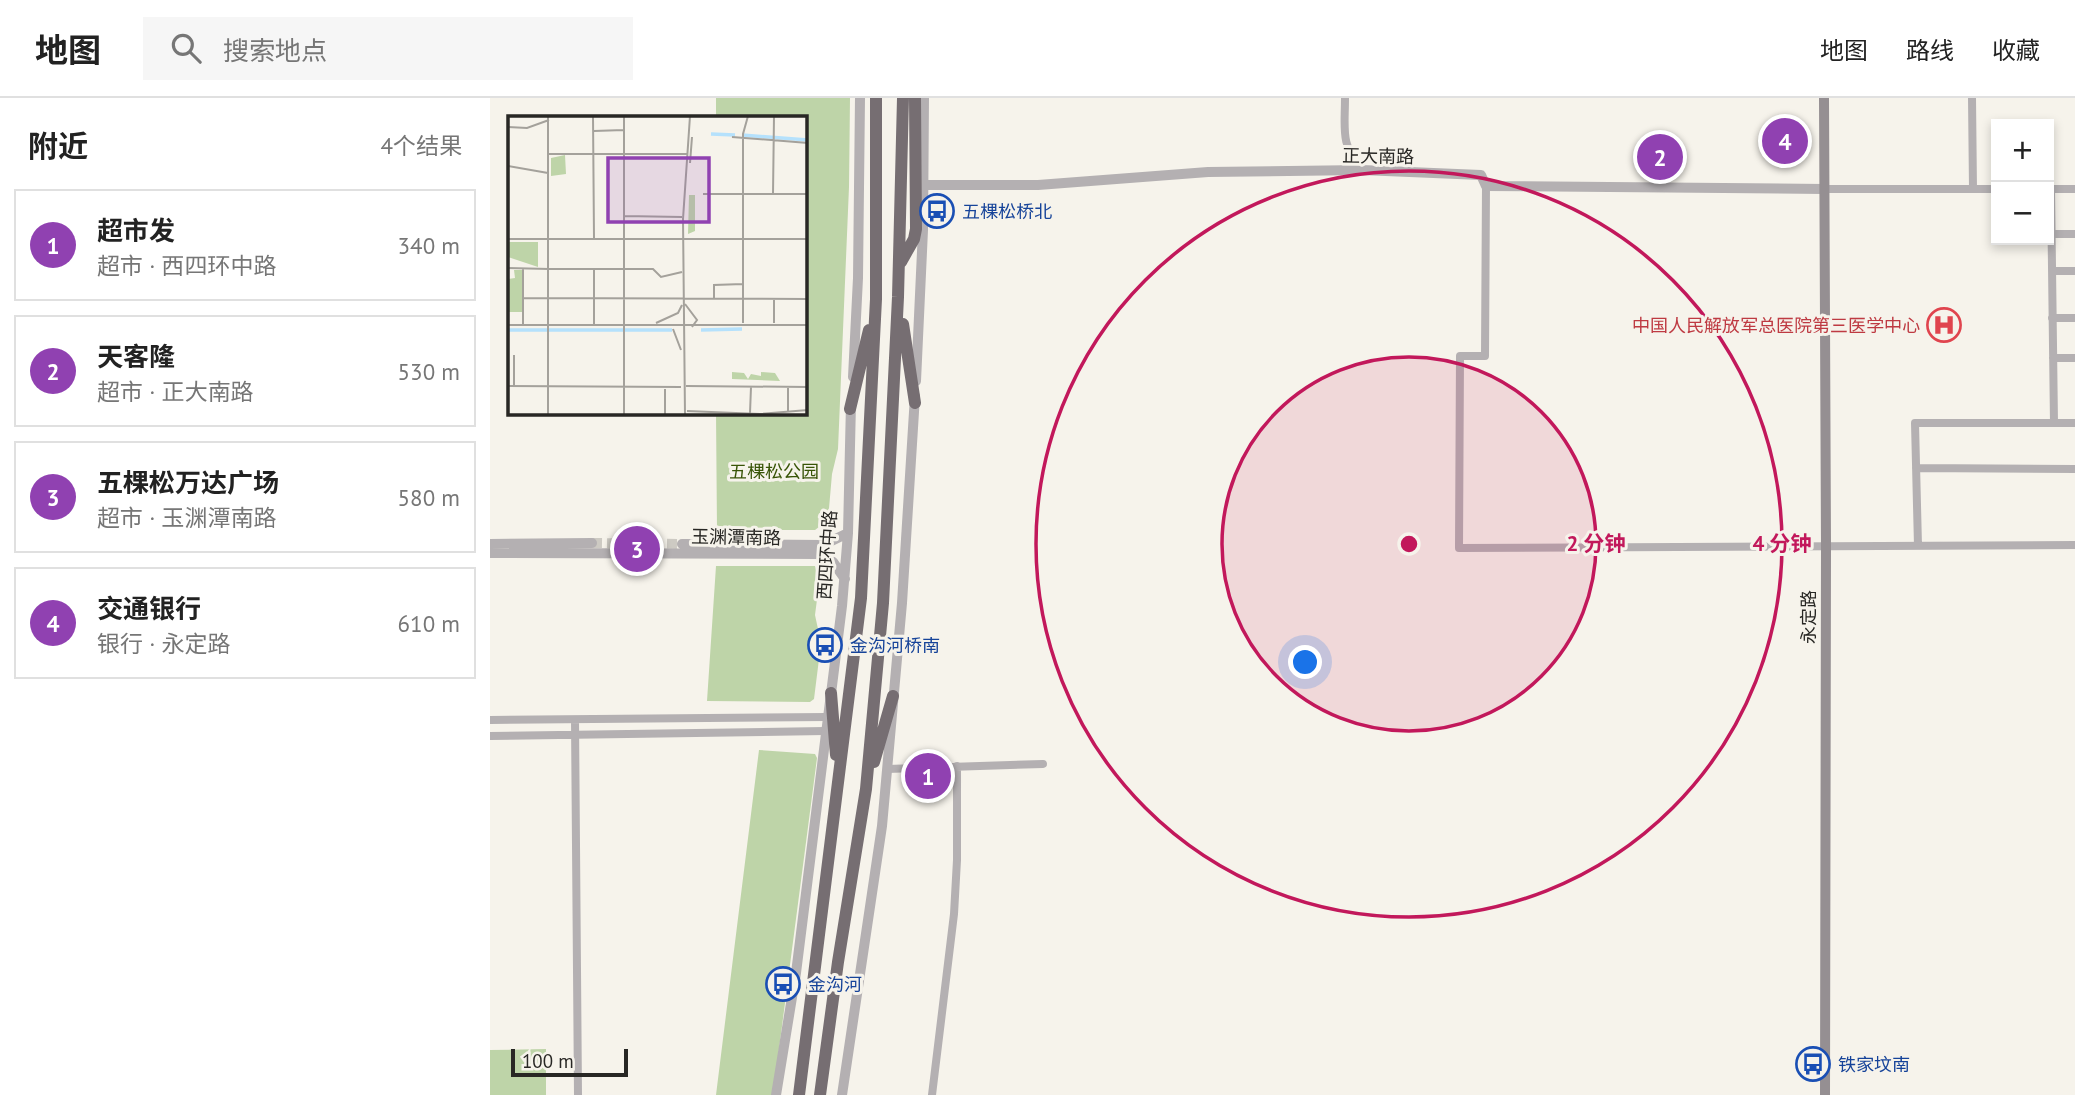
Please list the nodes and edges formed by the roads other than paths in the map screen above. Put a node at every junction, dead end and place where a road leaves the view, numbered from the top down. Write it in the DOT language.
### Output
graph roads {
  1 [pos="860,98"];
  2 [pos="876,98"];
  3 [pos="903,98"];
  4 [pos="915,98"];
  5 [pos="924,98"];
  6 [pos="1345,98"];
  7 [pos="1824,98"];
  8 [pos="1972,98"];
  9 [pos="1362,170"];
  10 [pos="923,185"];
  11 [pos="1486,186"];
  12 [pos="1824,189"];
  13 [pos="1973,189"];
  14 [pos="1991,189"];
  15 [pos="2054,189"];
  16 [pos="2075,189"];
  17 [pos="2054,234"];
  18 [pos="2075,234"];
  19 [pos="2052,245"];
  20 [pos="900,264"];
  21 [pos="2052,271"];
  22 [pos="2075,271"];
  23 [pos="898,297"];
  24 [pos="876,299"];
  25 [pos="2052,318"];
  26 [pos="2075,318"];
  27 [pos="2053,358"];
  28 [pos="2075,358"];
  29 [pos="915,403"];
  30 [pos="850,409"];
  31 [pos="2054,423"];
  32 [pos="2075,423"];
  33 [pos="1916,468"];
  34 [pos="2075,468"];
  35 [pos="848,533"];
  36 [pos="592,543"];
  37 [pos="490,544"];
  38 [pos="682,544"];
  39 [pos="2075,545"];
  40 [pos="1918,546"];
  41 [pos="1826,547"];
  42 [pos="490,553"];
  43 [pos="845,579"];
  44 [pos="831,693"];
  45 [pos="893,696"];
  46 [pos="827,717"];
  47 [pos="490,720"];
  48 [pos="575,720"];
  49 [pos="825,731"];
  50 [pos="575,735"];
  51 [pos="490,736"];
  52 [pos="1043,764"];
  53 [pos="957,766"];
  54 [pos="887,769"];
  55 [pos="838,783"];
  56 [pos="866,789"];
  57 [pos="579,1095"];
  58 [pos="776,1095"];
  59 [pos="799,1095"];
  60 [pos="820,1095"];
  61 [pos="842,1095"];
  62 [pos="932,1095"];
  63 [pos="1825,1095"];
  1 -- 30 [label="street, 西四环中路"];
  2 -- 24 [label="highway, 西四环中路"];
  3 -- 20 [label="highway"];
  4 -- 20 [label="highway"];
  5 -- 10 [label="street"];
  6 -- 9 [label="street"];
  7 -- 12 [label="main road, 永定路"];
  8 -- 13 [label="street"];
  9 -- 10 [label="street, 正大南路"];
  9 -- 11 [label="street, 正大南路"];
  10 -- 29 [label="street"];
  11 -- 12 [label="street, 正大南路"];
  11 -- 41 [label="street"];
  12 -- 13 [label="street"];
  12 -- 41 [label="main road, 永定路"];
  13 -- 14 [label="street"];
  15 -- 16 [label="street"];
  17 -- 18 [label="street"];
  19 -- 21 [label="street"];
  20 -- 23 [label="highway"];
  21 -- 22 [label="street"];
  21 -- 25 [label="street"];
  23 -- 29 [label="highway"];
  23 -- 56 [label="highway"];
  24 -- 30 [label="highway"];
  24 -- 55 [label="highway, 西四环中路"];
  25 -- 26 [label="street"];
  25 -- 27 [label="street"];
  27 -- 28 [label="street"];
  27 -- 31 [label="street"];
  29 -- 45 [label="street"];
  30 -- 35 [label="street, 西四环中路"];
  31 -- 32 [label="street"];
  31 -- 33 [label="street"];
  33 -- 34 [label="street"];
  33 -- 40 [label="street"];
  35 -- 38 [label="street, 玉渊潭南路"];
  35 -- 43 [label="street, 西四环中路"];
  36 -- 37 [label="street"];
  39 -- 40 [label="street"];
  40 -- 41 [label="street"];
  41 -- 63 [label="main road, 永定路"];
  42 -- 43 [label="street, 玉渊潭南路"];
  43 -- 44 [label="street, 西四环中路"];
  44 -- 46 [label="street, 西四环中路"];
  44 -- 55 [label="highway"];
  45 -- 54 [label="street"];
  45 -- 56 [label="highway"];
  46 -- 48 [label="street"];
  46 -- 49 [label="street, 西四环中路"];
  47 -- 48 [label="street"];
  48 -- 50 [label="street"];
  49 -- 50 [label="street"];
  49 -- 58 [label="street, 西四环中路"];
  50 -- 51 [label="street"];
  50 -- 57 [label="street"];
  52 -- 53 [label="street"];
  53 -- 54 [label="street"];
  53 -- 62 [label="street"];
  54 -- 61 [label="street"];
  55 -- 59 [label="highway, 西四环中路"];
  56 -- 60 [label="highway"];
}
